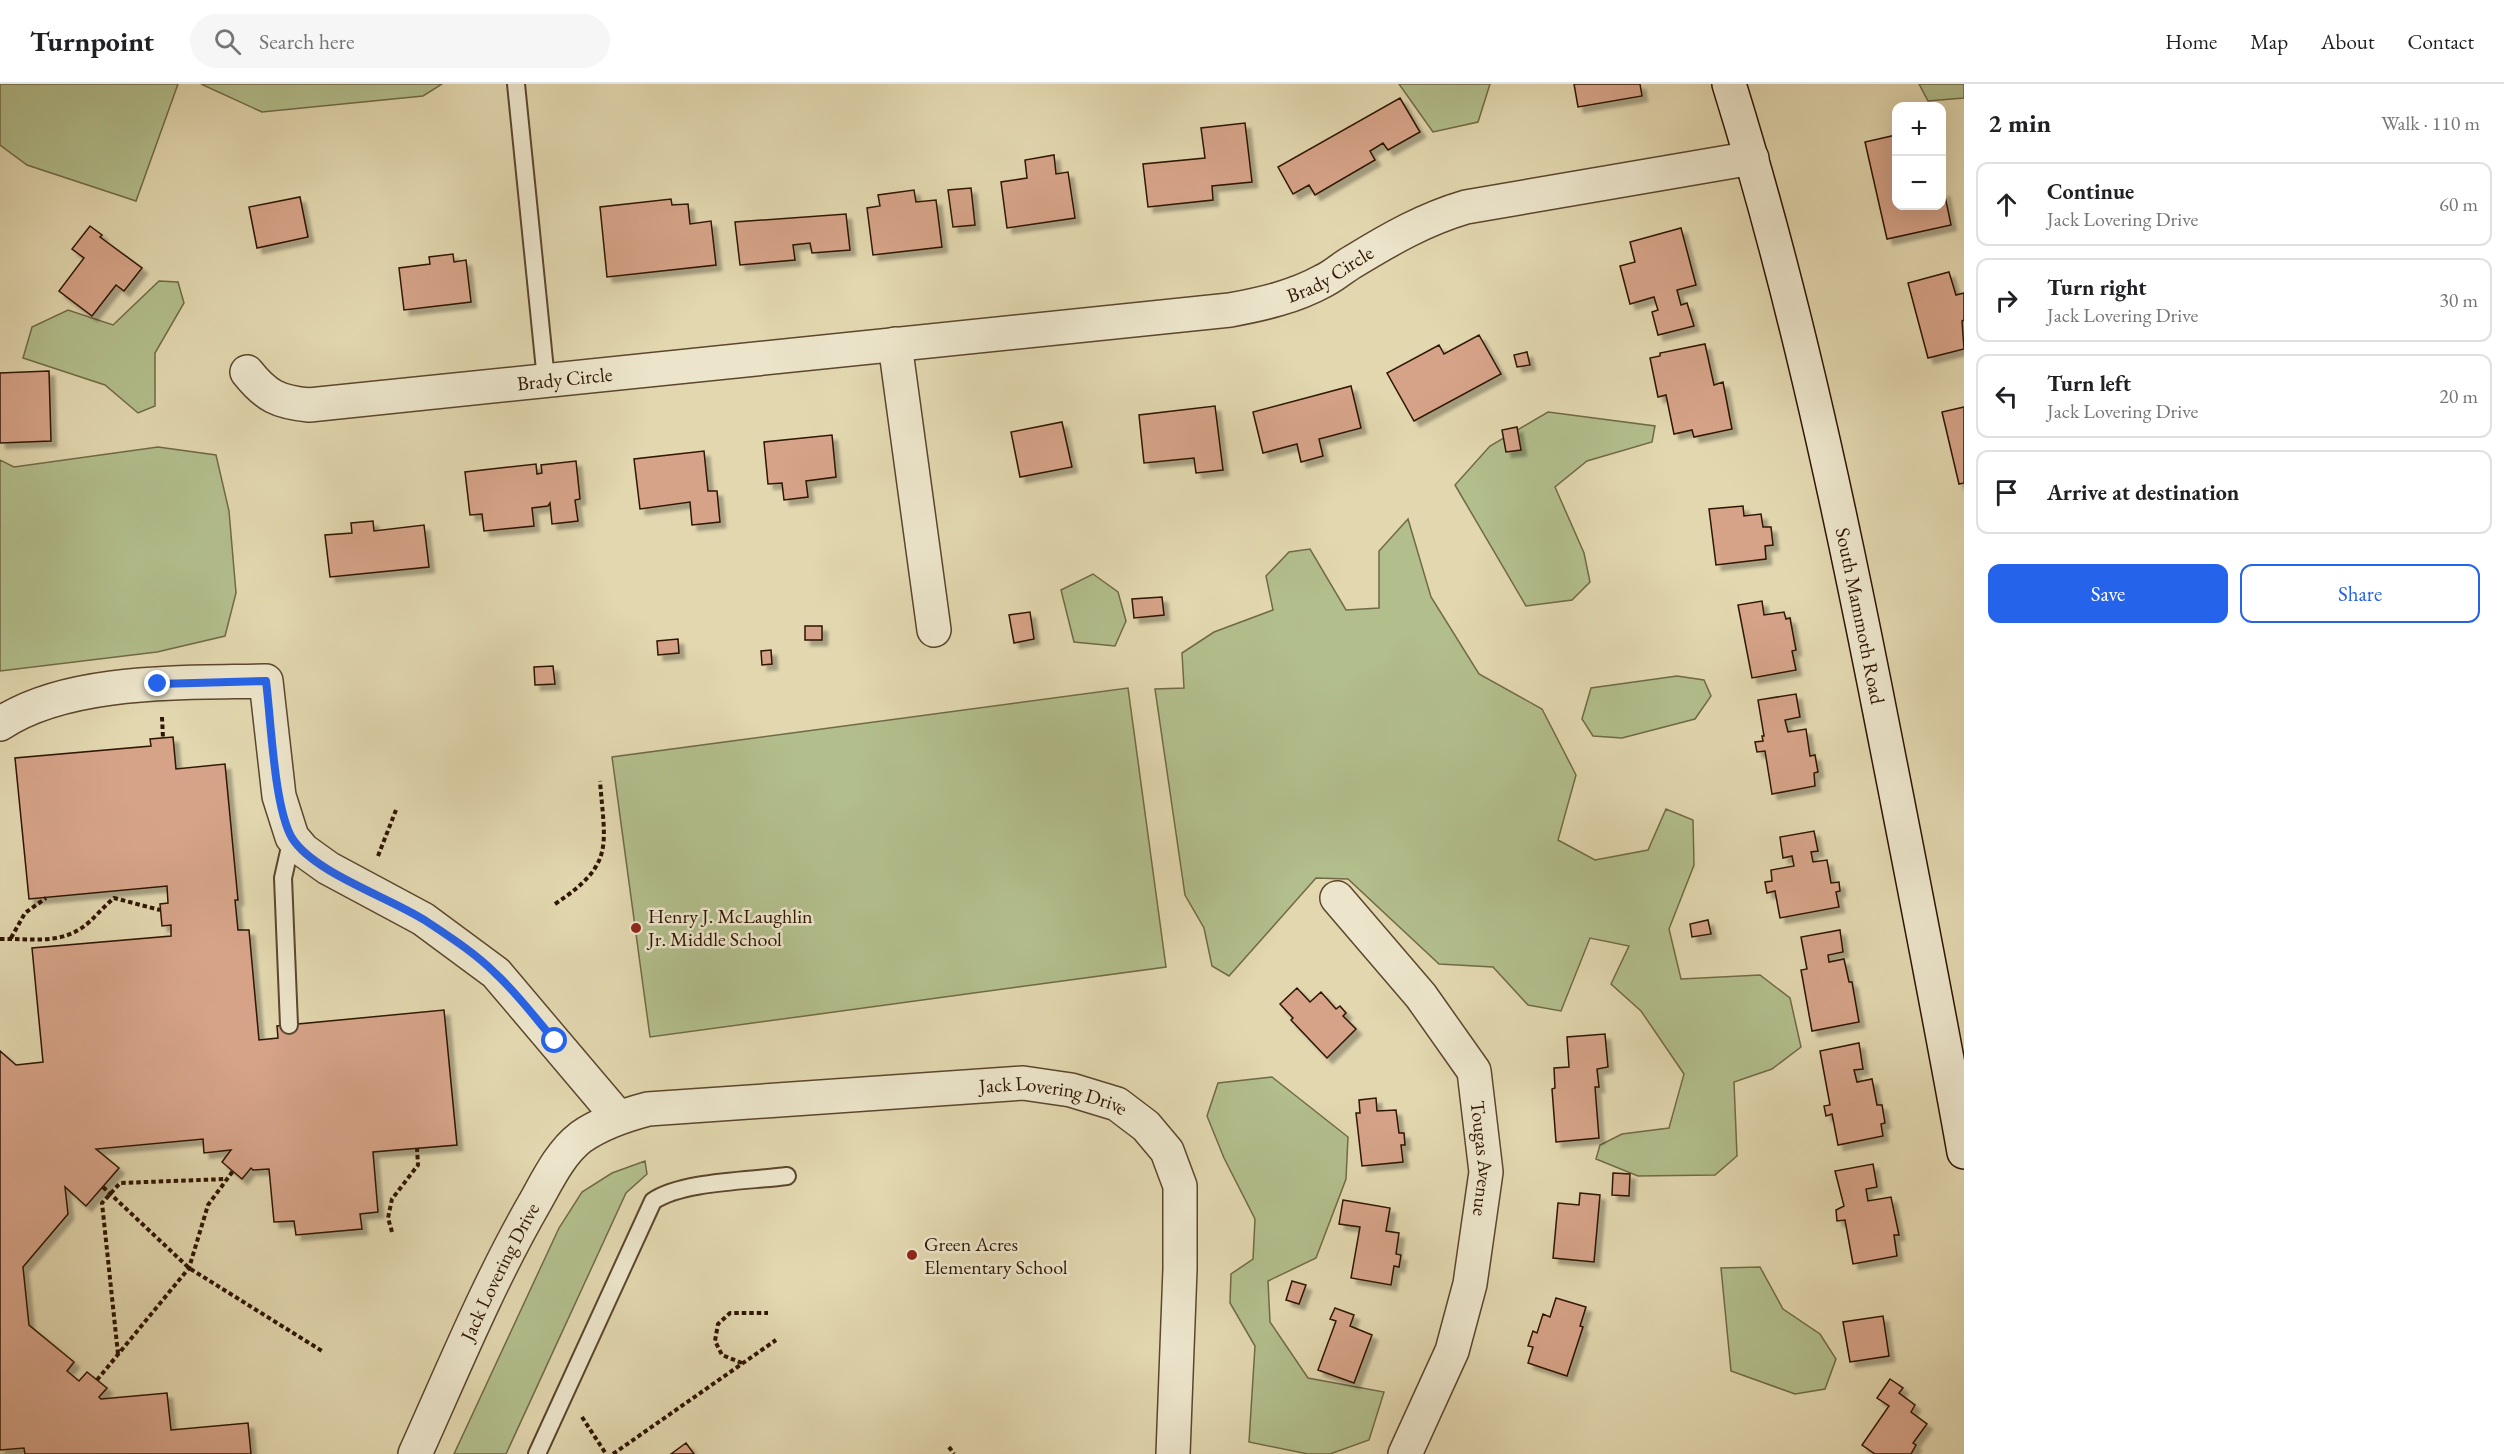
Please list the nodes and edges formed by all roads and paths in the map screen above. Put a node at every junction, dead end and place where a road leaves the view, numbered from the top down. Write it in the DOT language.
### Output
graph roads {
  1 [pos="516,84"];
  2 [pos="1729,84"];
  3 [pos="1752,158"];
  4 [pos="895,344"];
  5 [pos="246,372"];
  6 [pos="546,380"];
  7 [pos="934,630"];
  8 [pos="0,724"];
  9 [pos="600,781"];
  10 [pos="396,810"];
  11 [pos="292,837"];
  12 [pos="376,862"];
  13 [pos="46,897"];
  14 [pos="1337,898"];
  15 [pos="555,904"];
  16 [pos="160,910"];
  17 [pos="11,938"];
  18 [pos="0,939"];
  19 [pos="289,1025"];
  20 [pos="618,1117"];
  21 [pos="417,1148"];
  22 [pos="1964,1152"];
  23 [pos="233,1171"];
  24 [pos="787,1176"];
  25 [pos="226,1179"];
  26 [pos="103,1187"];
  27 [pos="110,1193"];
  28 [pos="392,1232"];
  29 [pos="189,1268"];
  30 [pos="768,1313"];
  31 [pos="776,1340"];
  32 [pos="322,1351"];
  33 [pos="118,1354"];
  34 [pos="742,1363"];
  35 [pos="571,1378"];
  36 [pos="97,1380"];
  37 [pos="949,1447"];
  38 [pos="415,1454"];
  39 [pos="537,1454"];
  40 [pos="606,1454"];
  41 [pos="613,1454"];
  42 [pos="954,1454"];
  43 [pos="1173,1454"];
  44 [pos="1405,1454"];
  1 -- 6 [label="lane"];
  2 -- 3 [label="street, South Mammoth Road"];
  3 -- 4 [label="street, Brady Circle"];
  3 -- 22 [label="street, South Mammoth Road"];
  4 -- 6 [label="street, Brady Circle"];
  4 -- 7 [label="street"];
  5 -- 6 [label="street, Brady Circle"];
  8 -- 11 [label="street"];
  9 -- 15 [label="path"];
  10 -- 12 [label="path"];
  11 -- 19 [label="lane"];
  11 -- 20 [label="street"];
  13 -- 17 [label="path"];
  14 -- 44 [label="street, Tougas Avenue"];
  16 -- 17 [label="path"];
  17 -- 18 [label="path"];
  20 -- 38 [label="street, Jack Lovering Drive"];
  20 -- 43 [label="street, Jack Lovering Drive"];
  21 -- 28 [label="path"];
  23 -- 25 [label="path"];
  24 -- 35 [label="lane"];
  25 -- 27 [label="path"];
  25 -- 29 [label="path"];
  26 -- 27 [label="path"];
  27 -- 29 [label="path"];
  27 -- 33 [label="path"];
  29 -- 32 [label="path"];
  29 -- 33 [label="path"];
  30 -- 34 [label="path"];
  31 -- 34 [label="path"];
  33 -- 36 [label="path"];
  34 -- 41 [label="path"];
  35 -- 39 [label="lane"];
  35 -- 40 [label="path"];
  37 -- 42 [label="path"];
}
